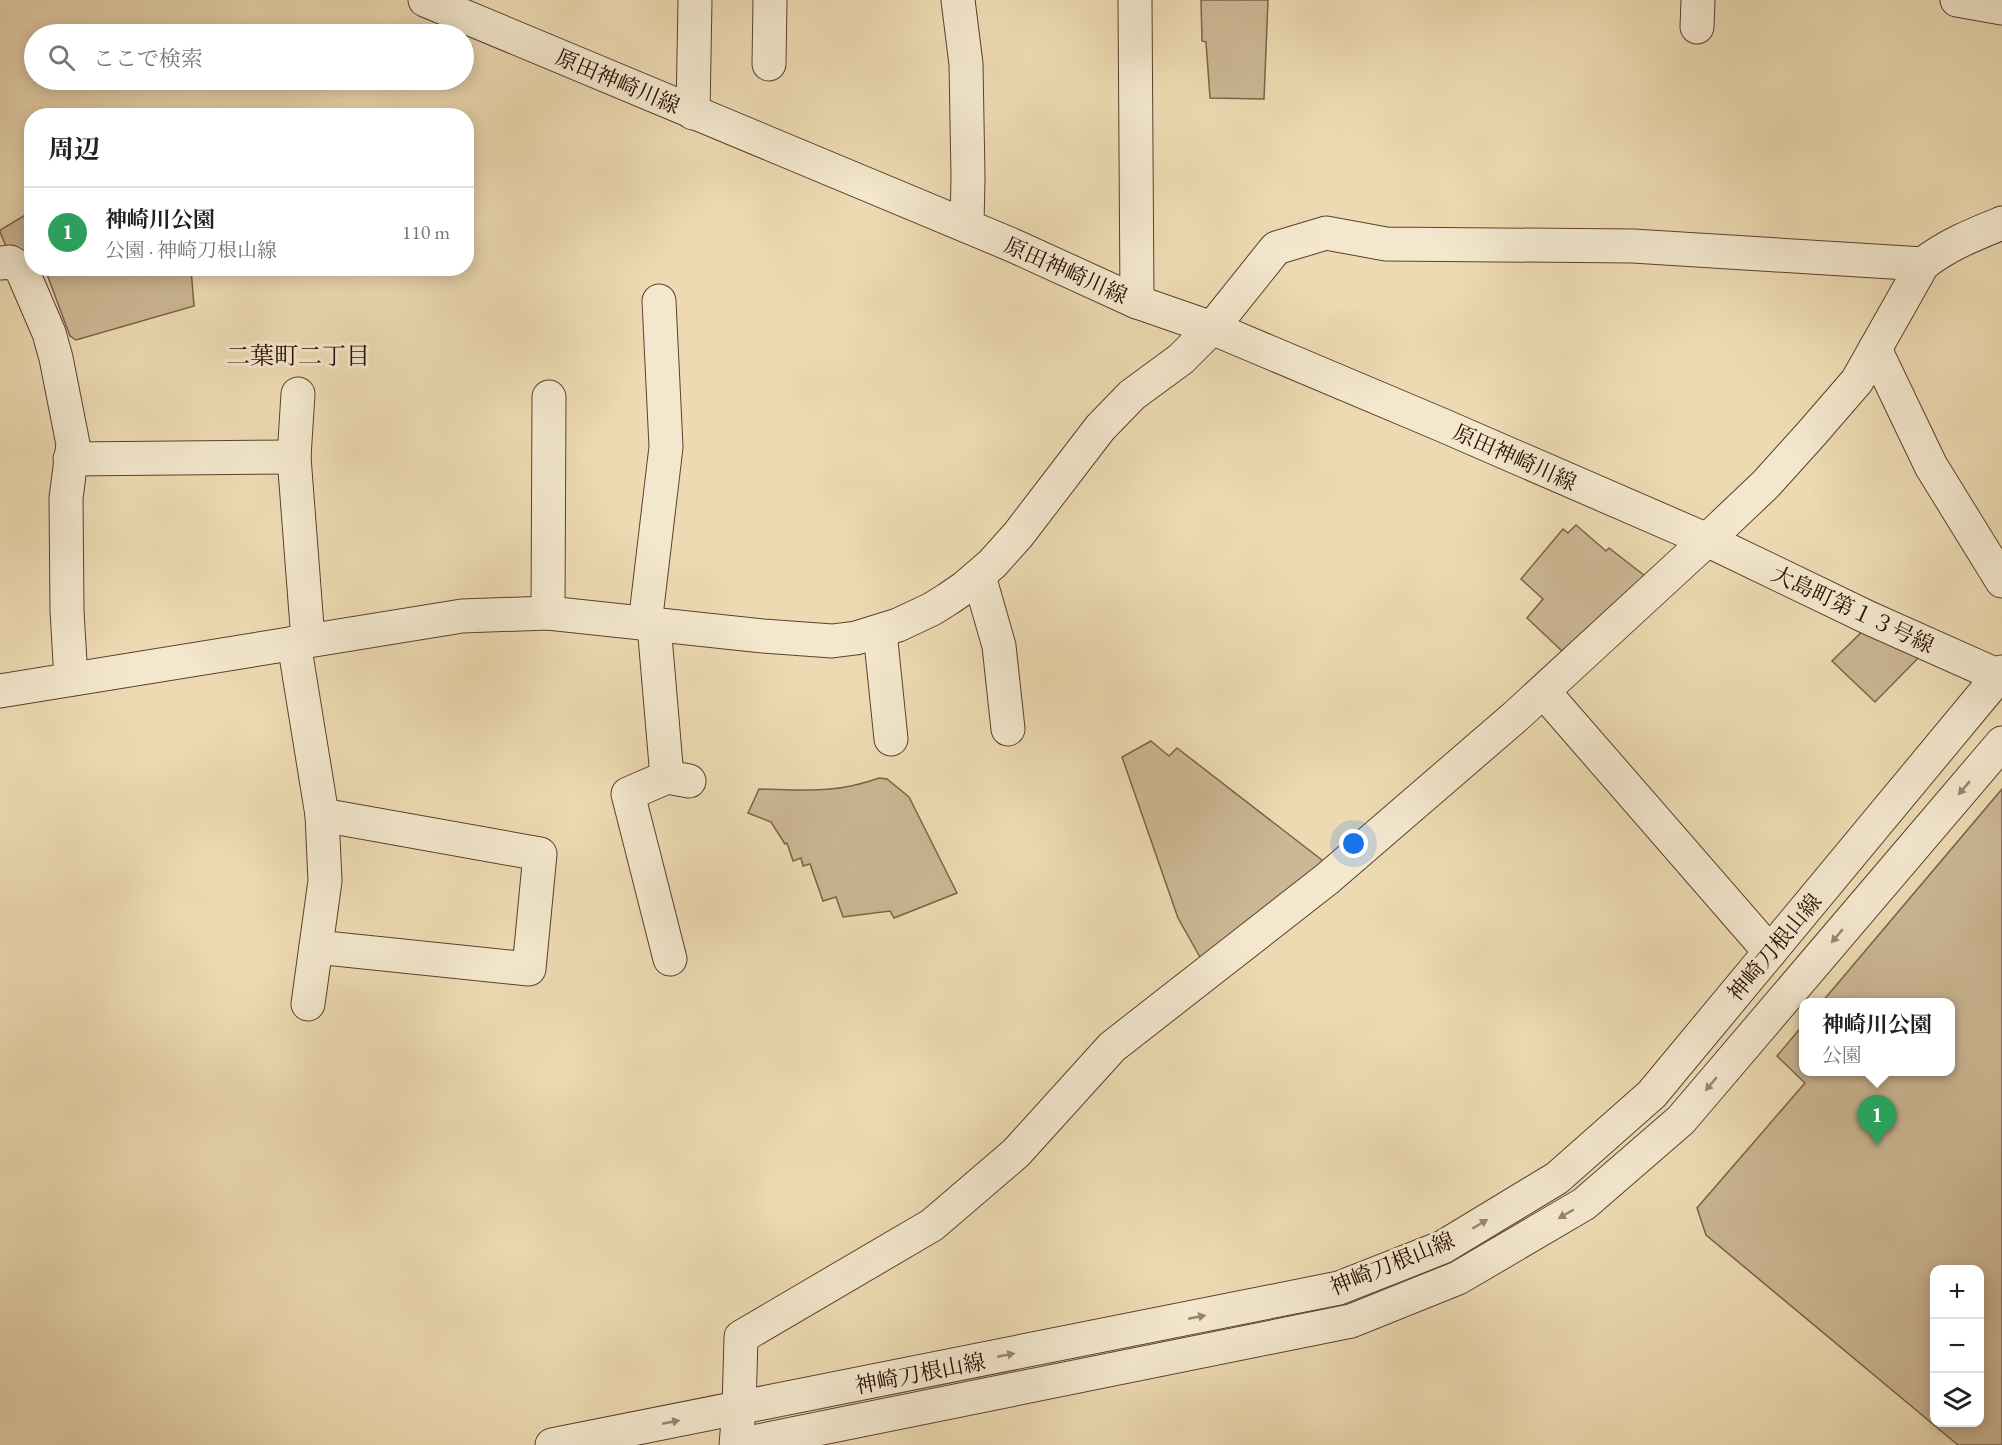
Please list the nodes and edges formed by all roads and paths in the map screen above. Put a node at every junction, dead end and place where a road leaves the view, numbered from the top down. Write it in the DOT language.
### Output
graph roads {
  1 [pos="426,0"];
  2 [pos="695,0"];
  3 [pos="770,0"];
  4 [pos="958,0"];
  5 [pos="1135,0"];
  6 [pos="1958,0"];
  7 [pos="2002,8"];
  8 [pos="769,64"];
  9 [pos="693,113"];
  10 [pos="2002,223"];
  11 [pos="967,226"];
  12 [pos="1923,264"];
  13 [pos="10,265"];
  14 [pos="659,301"];
  15 [pos="1137,302"];
  16 [pos="1212,328"];
  17 [pos="1875,349"];
  18 [pos="298,394"];
  19 [pos="549,397"];
  20 [pos="294,456"];
  21 [pos="70,459"];
  22 [pos="1707,540"];
  23 [pos="979,576"];
  24 [pos="2002,581"];
  25 [pos="548,613"];
  26 [pos="649,624"];
  27 [pos="880,632"];
  28 [pos="301,642"];
  29 [pos="2001,674"];
  30 [pos="71,680"];
  31 [pos="0,691"];
  32 [pos="1544,692"];
  33 [pos="1008,729"];
  34 [pos="891,739"];
  35 [pos="2002,743"];
  36 [pos="322,815"];
  37 [pos="316,947"];
  38 [pos="1770,952"];
  39 [pos="670,959"];
  40 [pos="308,1004"];
  41 [pos="739,1409"];
  42 [pos="552,1445"];
  43 [pos="737,1445"];
  1 -- 9 [label="street, 原田神崎川線"];
  2 -- 9 [label="street"];
  3 -- 8 [label="street"];
  4 -- 11 [label="street"];
  5 -- 15 [label="street"];
  6 -- 7 [label="street"];
  9 -- 11 [label="street, 原田神崎川線"];
  10 -- 12 [label="street"];
  11 -- 15 [label="street, 原田神崎川線"];
  12 -- 16 [label="street"];
  12 -- 17 [label="street"];
  13 -- 21 [label="street"];
  14 -- 26 [label="street"];
  15 -- 16 [label="street, 原田神崎川線"];
  16 -- 22 [label="street, 原田神崎川線"];
  16 -- 23 [label="street"];
  17 -- 22 [label="street"];
  17 -- 24 [label="street"];
  18 -- 20 [label="street"];
  19 -- 25 [label="street"];
  20 -- 21 [label="street"];
  20 -- 28 [label="street"];
  21 -- 30 [label="street"];
  22 -- 29 [label="street, 大島町第１３号線"];
  22 -- 32 [label="street"];
  23 -- 27 [label="street"];
  23 -- 33 [label="street"];
  25 -- 26 [label="street"];
  25 -- 28 [label="street"];
  26 -- 27 [label="street"];
  26 -- 39 [label="street"];
  27 -- 34 [label="street"];
  28 -- 30 [label="street"];
  28 -- 36 [label="street"];
  29 -- 38 [label="street, 神崎刀根山線"];
  30 -- 31 [label="street"];
  32 -- 38 [label="street"];
  32 -- 41 [label="street"];
  35 -- 43 [label="street, 神崎刀根山線, one-way"];
  36 -- 37 [label="street"];
  36 -- 37 [label="street"];
  37 -- 40 [label="street"];
  41 -- 38 [label="street, 神崎刀根山線, one-way"];
  42 -- 41 [label="street, 神崎刀根山線, one-way"];
  41 -- 43 [label="street"];
}
